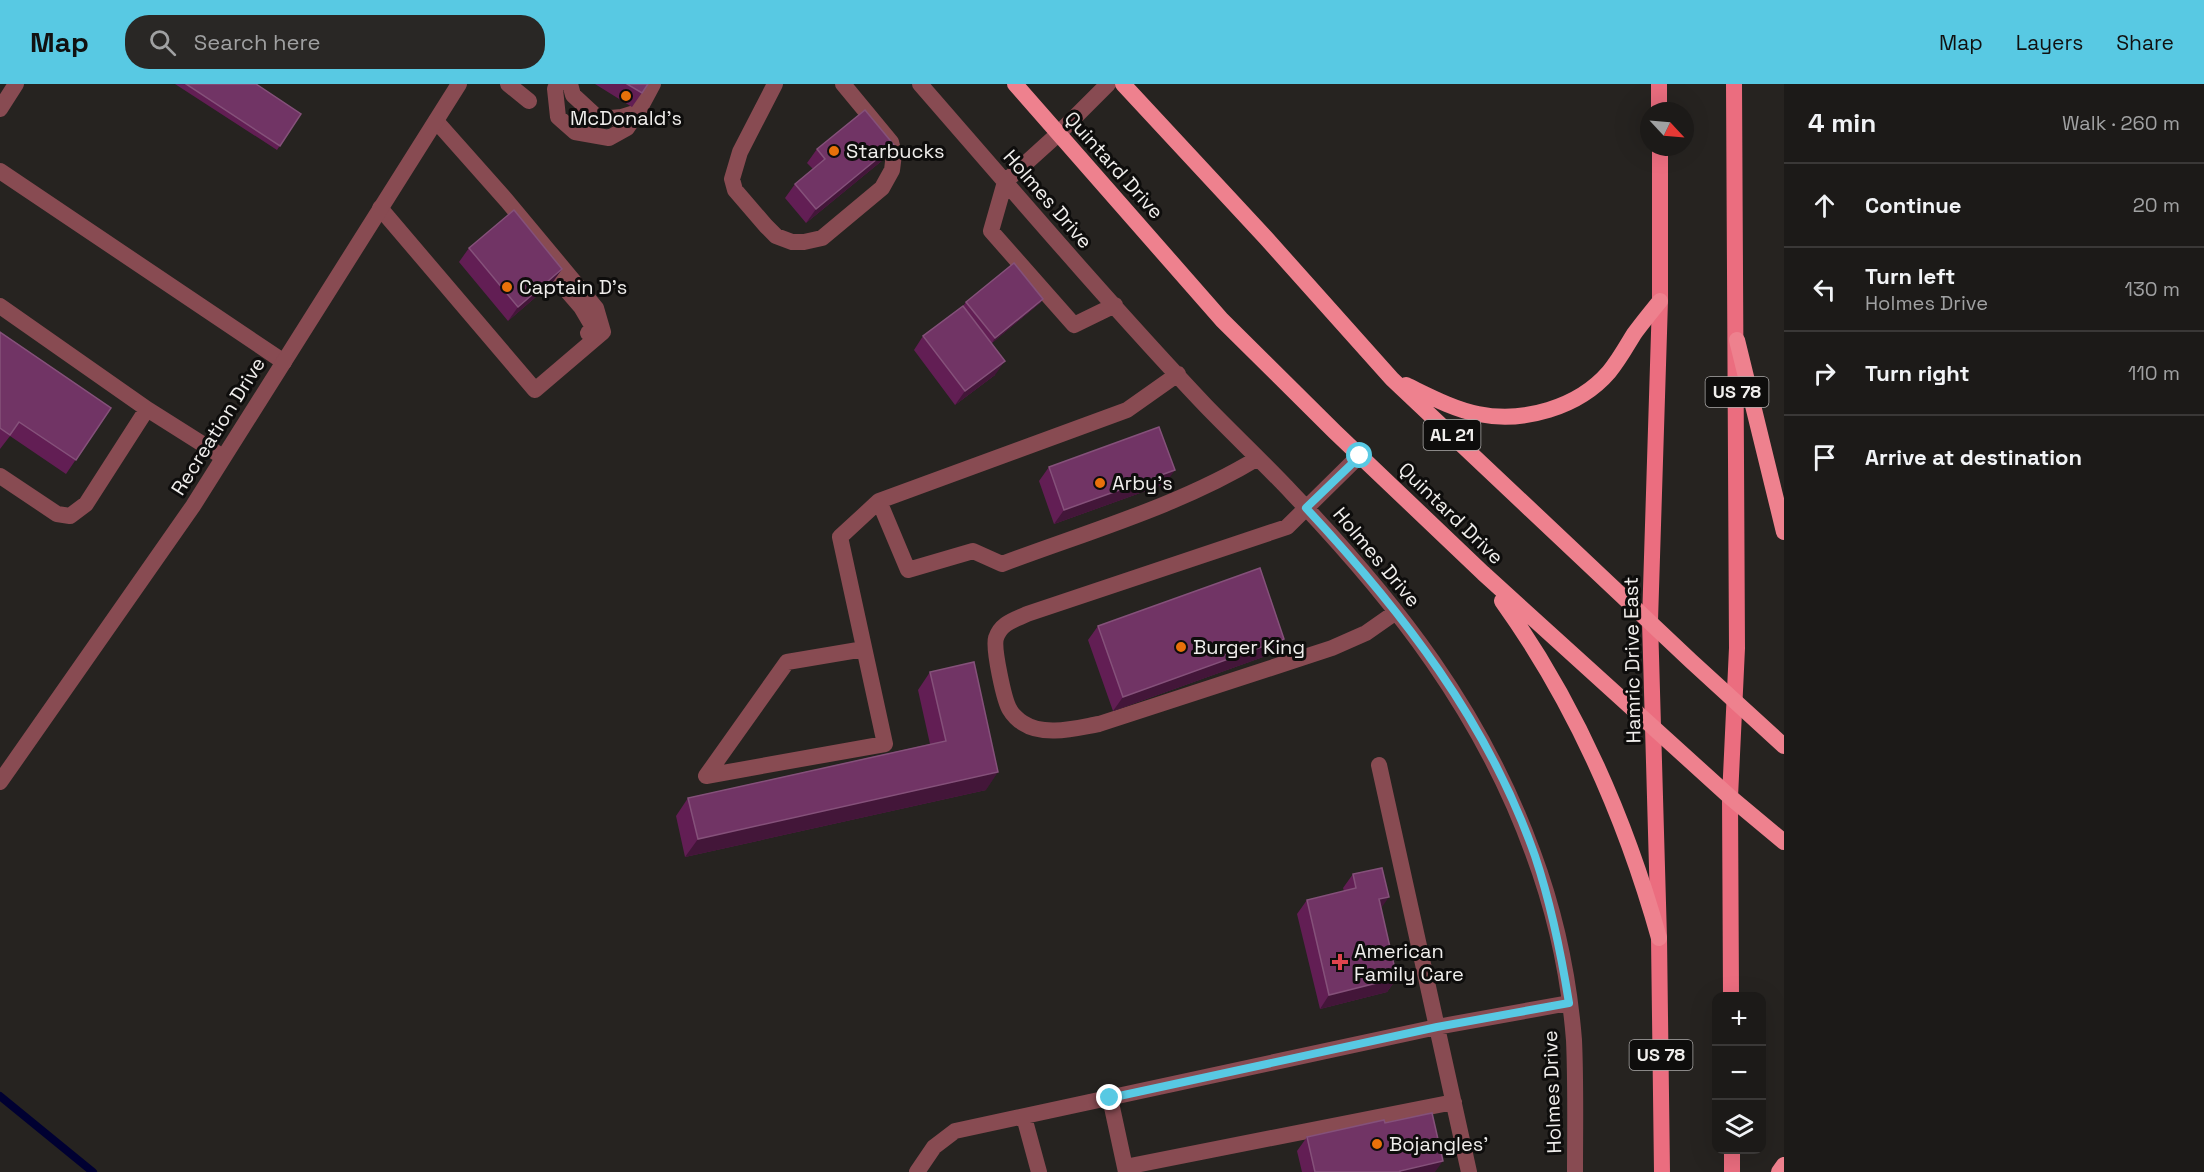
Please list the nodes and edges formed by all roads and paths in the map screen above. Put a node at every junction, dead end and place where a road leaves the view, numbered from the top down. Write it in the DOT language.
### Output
graph roads {
  1 [pos="16,84"];
  2 [pos="459,84"];
  3 [pos="508,84"];
  4 [pos="557,84"];
  5 [pos="570,84"];
  6 [pos="653,84"];
  7 [pos="775,84"];
  8 [pos="843,84"];
  9 [pos="920,84"];
  10 [pos="1015,84"];
  11 [pos="1108,84"];
  12 [pos="1123,84"];
  13 [pos="1659,84"];
  14 [pos="1734,84"];
  15 [pos="529,101"];
  16 [pos="1659,102"];
  17 [pos="0,109"];
  18 [pos="638,112"];
  19 [pos="436,121"];
  20 [pos="1058,134"];
  21 [pos="1660,156"];
  22 [pos="0,171"];
  23 [pos="1005,182"];
  24 [pos="380,208"];
  25 [pos="1660,302"];
  26 [pos="1115,305"];
  27 [pos="0,306"];
  28 [pos="1737,340"];
  29 [pos="284,362"];
  30 [pos="1178,374"];
  31 [pos="1392,379"];
  32 [pos="147,409"];
  33 [pos="1360,456"];
  34 [pos="223,457"];
  35 [pos="1258,458"];
  36 [pos="0,476"];
  37 [pos="879,501"];
  38 [pos="1306,508"];
  39 [pos="1784,532"];
  40 [pos="1483,573"];
  41 [pos="1396,612"];
  42 [pos="1650,621"];
  43 [pos="864,649"];
  44 [pos="1733,701"];
  45 [pos="1654,728"];
  46 [pos="1784,746"];
  47 [pos="1379,765"];
  48 [pos="0,782"];
  49 [pos="1730,797"];
  50 [pos="1784,842"];
  51 [pos="1659,938"];
  52 [pos="1731,992"];
  53 [pos="1569,1003"];
  54 [pos="1437,1027"];
  55 [pos="1110,1098"];
  56 [pos="1454,1102"];
  57 [pos="1024,1117"];
  58 [pos="1732,1154"];
  59 [pos="1784,1165"];
  60 [pos="1125,1169"];
  61 [pos="917,1172"];
  62 [pos="1039,1172"];
  63 [pos="1469,1172"];
  64 [pos="1575,1172"];
  65 [pos="1662,1172"];
  66 [pos="1732,1172"];
  67 [pos="1779,1172"];
  1 -- 17 [label="street"];
  2 -- 19 [label="street, Recreation Drive"];
  3 -- 15 [label="street"];
  4 -- 18 [label="street"];
  5 -- 18 [label="street"];
  6 -- 18 [label="street"];
  7 -- 8 [label="street"];
  9 -- 23 [label="street, Holmes Drive"];
  10 -- 20 [label="highway, Quintard Drive"];
  11 -- 20 [label="street"];
  12 -- 31 [label="highway, AL 21"];
  13 -- 16 [label="main road"];
  14 -- 28 [label="main road, US 78"];
  19 -- 24 [label="street, Recreation Drive"];
  19 -- 24 [label="street"];
  20 -- 23 [label="street"];
  20 -- 33 [label="highway, Quintard Drive"];
  21 -- 25 [label="main road, Hamric Drive East / US 78"];
  22 -- 29 [label="street"];
  23 -- 26 [label="street, Holmes Drive"];
  23 -- 26 [label="street"];
  24 -- 29 [label="street, Recreation Drive"];
  25 -- 31 [label="highway"];
  25 -- 42 [label="main road, Hamric Drive East / US 78"];
  26 -- 30 [label="street, Holmes Drive"];
  27 -- 32 [label="street"];
  28 -- 39 [label="highway"];
  28 -- 44 [label="main road, US 78"];
  29 -- 34 [label="street, Recreation Drive"];
  30 -- 35 [label="street, Holmes Drive"];
  30 -- 37 [label="street"];
  31 -- 42 [label="highway, AL 21"];
  32 -- 34 [label="street"];
  32 -- 36 [label="street"];
  33 -- 38 [label="street"];
  33 -- 40 [label="highway, Quintard Drive"];
  34 -- 48 [label="street, Recreation Drive"];
  35 -- 37 [label="street"];
  35 -- 38 [label="street, Holmes Drive"];
  37 -- 43 [label="street"];
  38 -- 41 [label="street, Holmes Drive"];
  38 -- 41 [label="street"];
  40 -- 45 [label="highway, Quintard Drive"];
  40 -- 51 [label="highway"];
  41 -- 53 [label="street, Holmes Drive"];
  42 -- 44 [label="highway, AL 21"];
  42 -- 45 [label="main road, Hamric Drive East / US 78"];
  43 -- 43 [label="street"];
  44 -- 46 [label="highway, AL 21"];
  44 -- 49 [label="main road, US 78"];
  45 -- 49 [label="highway, Quintard Drive"];
  45 -- 51 [label="main road, Hamric Drive East / US 78"];
  47 -- 54 [label="street"];
  49 -- 50 [label="highway, Quintard Drive"];
  49 -- 52 [label="main road, US 78"];
  51 -- 65 [label="main road, Hamric Drive East / US 78"];
  53 -- 54 [label="street"];
  53 -- 64 [label="street, Holmes Drive"];
  54 -- 55 [label="street"];
  54 -- 56 [label="street"];
  55 -- 57 [label="street"];
  55 -- 60 [label="street"];
  56 -- 60 [label="street"];
  56 -- 63 [label="street"];
  57 -- 61 [label="street"];
  57 -- 62 [label="street"];
  58 -- 66 [label="main road"];
  59 -- 67 [label="highway"];
}
